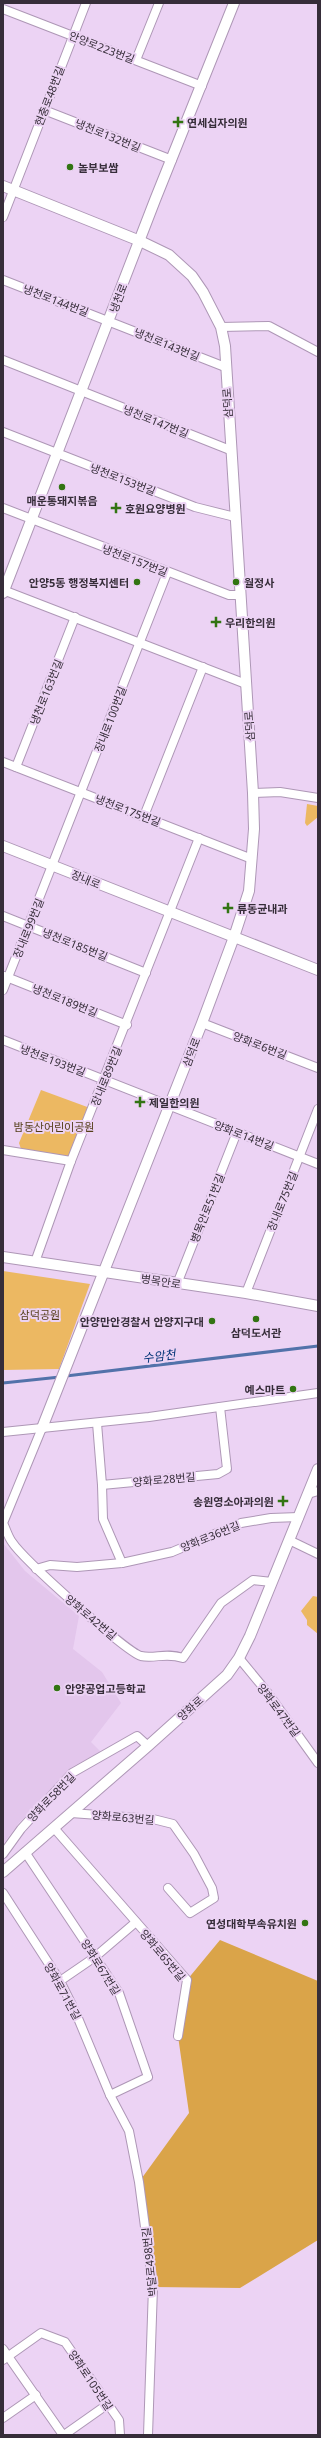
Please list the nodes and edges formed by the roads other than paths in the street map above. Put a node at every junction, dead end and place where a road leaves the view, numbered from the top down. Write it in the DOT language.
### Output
graph roads {
  1 [pos="86,3"];
  2 [pos="158,3"];
  3 [pos="234,3"];
  4 [pos="3,9"];
  5 [pos="73,36"];
  6 [pos="136,60"];
  7 [pos="202,86"];
  8 [pos="44,110"];
  9 [pos="172,160"];
  10 [pos="3,186"];
  11 [pos="14,190"];
  12 [pos="3,217"];
  13 [pos="140,241"];
  14 [pos="3,280"];
  15 [pos="110,321"];
  16 [pos="221,327"];
  17 [pos="318,352"];
  18 [pos="3,360"];
  19 [pos="225,367"];
  20 [pos="82,391"];
  21 [pos="3,432"];
  22 [pos="230,450"];
  23 [pos="58,453"];
  24 [pos="3,508"];
  25 [pos="235,517"];
  26 [pos="32,519"];
  27 [pos="168,573"];
  28 [pos="3,591"];
  29 [pos="239,595"];
  30 [pos="75,617"];
  31 [pos="140,642"];
  32 [pos="203,668"];
  33 [pos="246,684"];
  34 [pos="3,762"];
  35 [pos="16,767"];
  36 [pos="81,792"];
  37 [pos="253,793"];
  38 [pos="318,798"];
  39 [pos="144,816"];
  40 [pos="199,838"];
  41 [pos="3,846"];
  42 [pos="252,859"];
  43 [pos="52,866"];
  44 [pos="169,912"];
  45 [pos="3,916"];
  46 [pos="28,926"];
  47 [pos="234,937"];
  48 [pos="318,970"];
  49 [pos="146,973"];
  50 [pos="5,976"];
  51 [pos="3,990"];
  52 [pos="202,1023"];
  53 [pos="127,1025"];
  54 [pos="3,1040"];
  55 [pos="318,1068"];
  56 [pos="105,1080"];
  57 [pos="170,1106"];
  58 [pos="318,1109"];
  59 [pos="237,1132"];
  60 [pos="3,1150"];
  61 [pos="300,1156"];
  62 [pos="71,1161"];
  63 [pos="318,1164"];
  64 [pos="3,1257"];
  65 [pos="36,1262"];
  66 [pos="105,1272"];
  67 [pos="177,1284"];
  68 [pos="246,1293"];
  69 [pos="318,1306"];
  70 [pos="318,1393"];
  71 [pos="220,1407"];
  72 [pos="97,1423"];
  73 [pos="42,1428"];
  74 [pos="3,1432"];
  75 [pos="318,1469"];
  76 [pos="102,1485"];
  77 [pos="313,1493"];
  78 [pos="299,1517"];
  79 [pos="289,1540"];
  80 [pos="318,1554"];
  81 [pos="122,1563"];
  82 [pos="36,1569"];
  83 [pos="272,1582"];
  84 [pos="239,1658"];
  85 [pos="148,1746"];
  86 [pos="318,1763"];
  87 [pos="71,1813"];
  88 [pos="54,1828"];
  89 [pos="25,1852"];
  90 [pos="3,1854"];
  91 [pos="3,1872"];
  92 [pos="168,1888"];
  93 [pos="3,1893"];
  94 [pos="136,1922"];
  95 [pos="95,1957"];
  96 [pos="60,1982"];
  97 [pos="178,2036"];
  98 [pos="110,2095"];
  99 [pos="3,2349"];
  100 [pos="6,2358"];
  101 [pos="36,2395"];
  102 [pos="108,2404"];
  103 [pos="3,2418"];
  104 [pos="64,2435"];
  105 [pos="120,2435"];
  106 [pos="148,2435"];
  1 -- 5 [label="street, 현충로48번길"];
  2 -- 6 [label="street"];
  3 -- 7 [label="street, 냉천로"];
  4 -- 5 [label="street, 안양로223번길"];
  5 -- 6 [label="street, 안양로223번길"];
  5 -- 8 [label="street, 현충로48번길"];
  6 -- 7 [label="street, 안양로223번길"];
  7 -- 9 [label="street, 냉천로"];
  8 -- 9 [label="street, 냉천로132번길"];
  8 -- 11 [label="street, 현충로48번길"];
  9 -- 13 [label="street, 냉천로"];
  10 -- 11 [label="street, 삼덕로"];
  11 -- 12 [label="street, 현충로48번길"];
  11 -- 13 [label="street, 삼덕로"];
  13 -- 15 [label="street, 냉천로"];
  13 -- 16 [label="street, 삼덕로"];
  14 -- 15 [label="street, 냉천로144번길"];
  15 -- 19 [label="street, 냉천로143번길"];
  15 -- 20 [label="street, 냉천로"];
  16 -- 17 [label="street"];
  16 -- 19 [label="street, 삼덕로"];
  18 -- 20 [label="street, 냉천로147번길"];
  19 -- 22 [label="street, 삼덕로"];
  20 -- 22 [label="street, 냉천로147번길"];
  20 -- 23 [label="street, 냉천로"];
  21 -- 23 [label="street, 냉천로153번길"];
  22 -- 25 [label="street, 삼덕로"];
  23 -- 25 [label="street, 냉천로153번길"];
  23 -- 26 [label="street, 냉천로"];
  24 -- 26 [label="street, 냉천로157번길"];
  25 -- 29 [label="street, 삼덕로"];
  26 -- 27 [label="street, 냉천로157번길"];
  26 -- 28 [label="street, 냉천로"];
  27 -- 29 [label="street, 냉천로157번길"];
  27 -- 31 [label="street, 장내로100번길"];
  28 -- 30 [label="street"];
  29 -- 33 [label="street, 삼덕로"];
  30 -- 31 [label="street"];
  30 -- 35 [label="street, 냉천로163번길"];
  31 -- 32 [label="street"];
  31 -- 36 [label="street, 장내로100번길"];
  32 -- 33 [label="street"];
  32 -- 39 [label="street"];
  33 -- 37 [label="street, 삼덕로"];
  34 -- 35 [label="street, 냉천로175번길"];
  35 -- 36 [label="street, 냉천로175번길"];
  36 -- 39 [label="street, 냉천로175번길"];
  36 -- 43 [label="street, 장내로100번길"];
  37 -- 38 [label="street"];
  37 -- 42 [label="street, 삼덕로"];
  39 -- 40 [label="street, 냉천로175번길"];
  40 -- 42 [label="street, 냉천로175번길"];
  40 -- 44 [label="street"];
  41 -- 43 [label="street, 장내로"];
  42 -- 47 [label="street, 삼덕로"];
  43 -- 44 [label="street, 장내로"];
  43 -- 46 [label="street, 장내로99번길"];
  44 -- 47 [label="street, 장내로"];
  44 -- 49 [label="street, 장내로89번길"];
  45 -- 46 [label="street, 냉천로185번길"];
  46 -- 49 [label="street, 냉천로185번길"];
  46 -- 50 [label="street, 장내로99번길"];
  47 -- 48 [label="street, 장내로"];
  47 -- 52 [label="street, 삼덕로"];
  49 -- 53 [label="street, 장내로89번길"];
  50 -- 51 [label="street, 장내로99번길"];
  50 -- 53 [label="street, 냉천로189번길"];
  52 -- 55 [label="street, 양화로6번길"];
  52 -- 57 [label="street, 삼덕로"];
  53 -- 56 [label="street, 장내로89번길"];
  54 -- 56 [label="street, 냉천로193번길"];
  56 -- 57 [label="street, 냉천로193번길"];
  56 -- 62 [label="street, 장내로89번길"];
  57 -- 59 [label="street, 양화로14번길"];
  57 -- 66 [label="street, 삼덕로"];
  58 -- 61 [label="street, 장내로75번길"];
  59 -- 61 [label="street, 양화로14번길"];
  59 -- 67 [label="street, 병목안로51번길"];
  60 -- 62 [label="street"];
  61 -- 63 [label="street, 양화로14번길"];
  61 -- 68 [label="street, 장내로75번길"];
  62 -- 65 [label="street, 장내로89번길"];
  64 -- 65 [label="street, 병목안로"];
  65 -- 66 [label="street, 병목안로"];
  66 -- 67 [label="street, 병목안로"];
  66 -- 73 [label="street, 삼덕로"];
  67 -- 68 [label="street, 병목안로"];
  68 -- 69 [label="street, 병목안로"];
  70 -- 71 [label="street"];
  71 -- 72 [label="street"];
  71 -- 76 [label="street, 양화로28번길"];
  72 -- 73 [label="street"];
  72 -- 76 [label="street"];
  73 -- 74 [label="street"];
  73 -- 82 [label="street, 양화로42번길"];
  75 -- 77 [label="street, 양화로"];
  76 -- 81 [label="street"];
  77 -- 78 [label="street, 양화로"];
  78 -- 79 [label="street, 양화로"];
  78 -- 81 [label="street, 양화로36번길"];
  79 -- 80 [label="street"];
  79 -- 83 [label="street, 양화로"];
  81 -- 82 [label="street, 양화로36번길"];
  82 -- 83 [label="street, 양화로42번길"];
  83 -- 84 [label="street, 양화로"];
  84 -- 85 [label="street, 양화로"];
  84 -- 86 [label="street, 양화로47번길"];
  85 -- 87 [label="street, 양화로"];
  85 -- 90 [label="street, 양화로58번길"];
  87 -- 88 [label="street, 양화로"];
  87 -- 92 [label="street, 양화로63번길"];
  88 -- 89 [label="street, 양화로"];
  88 -- 94 [label="street, 양화로65번길"];
  89 -- 91 [label="street, 양화로"];
  89 -- 95 [label="street, 양화로67번길"];
  93 -- 96 [label="street, 양화로71번길"];
  94 -- 95 [label="street, 양화로65번길"];
  94 -- 97 [label="street, 양화로65번길"];
  95 -- 96 [label="street, 양화로65번길"];
  95 -- 98 [label="street, 양화로67번길"];
  96 -- 98 [label="street, 양화로71번길"];
  98 -- 106 [label="street, 박달로498번길"];
  99 -- 100 [label="street"];
  100 -- 101 [label="street"];
  100 -- 102 [label="street, 양화로105번길"];
  101 -- 103 [label="street"];
  101 -- 104 [label="street"];
  102 -- 104 [label="street"];
  102 -- 105 [label="street, 양화로105번길"];
}
